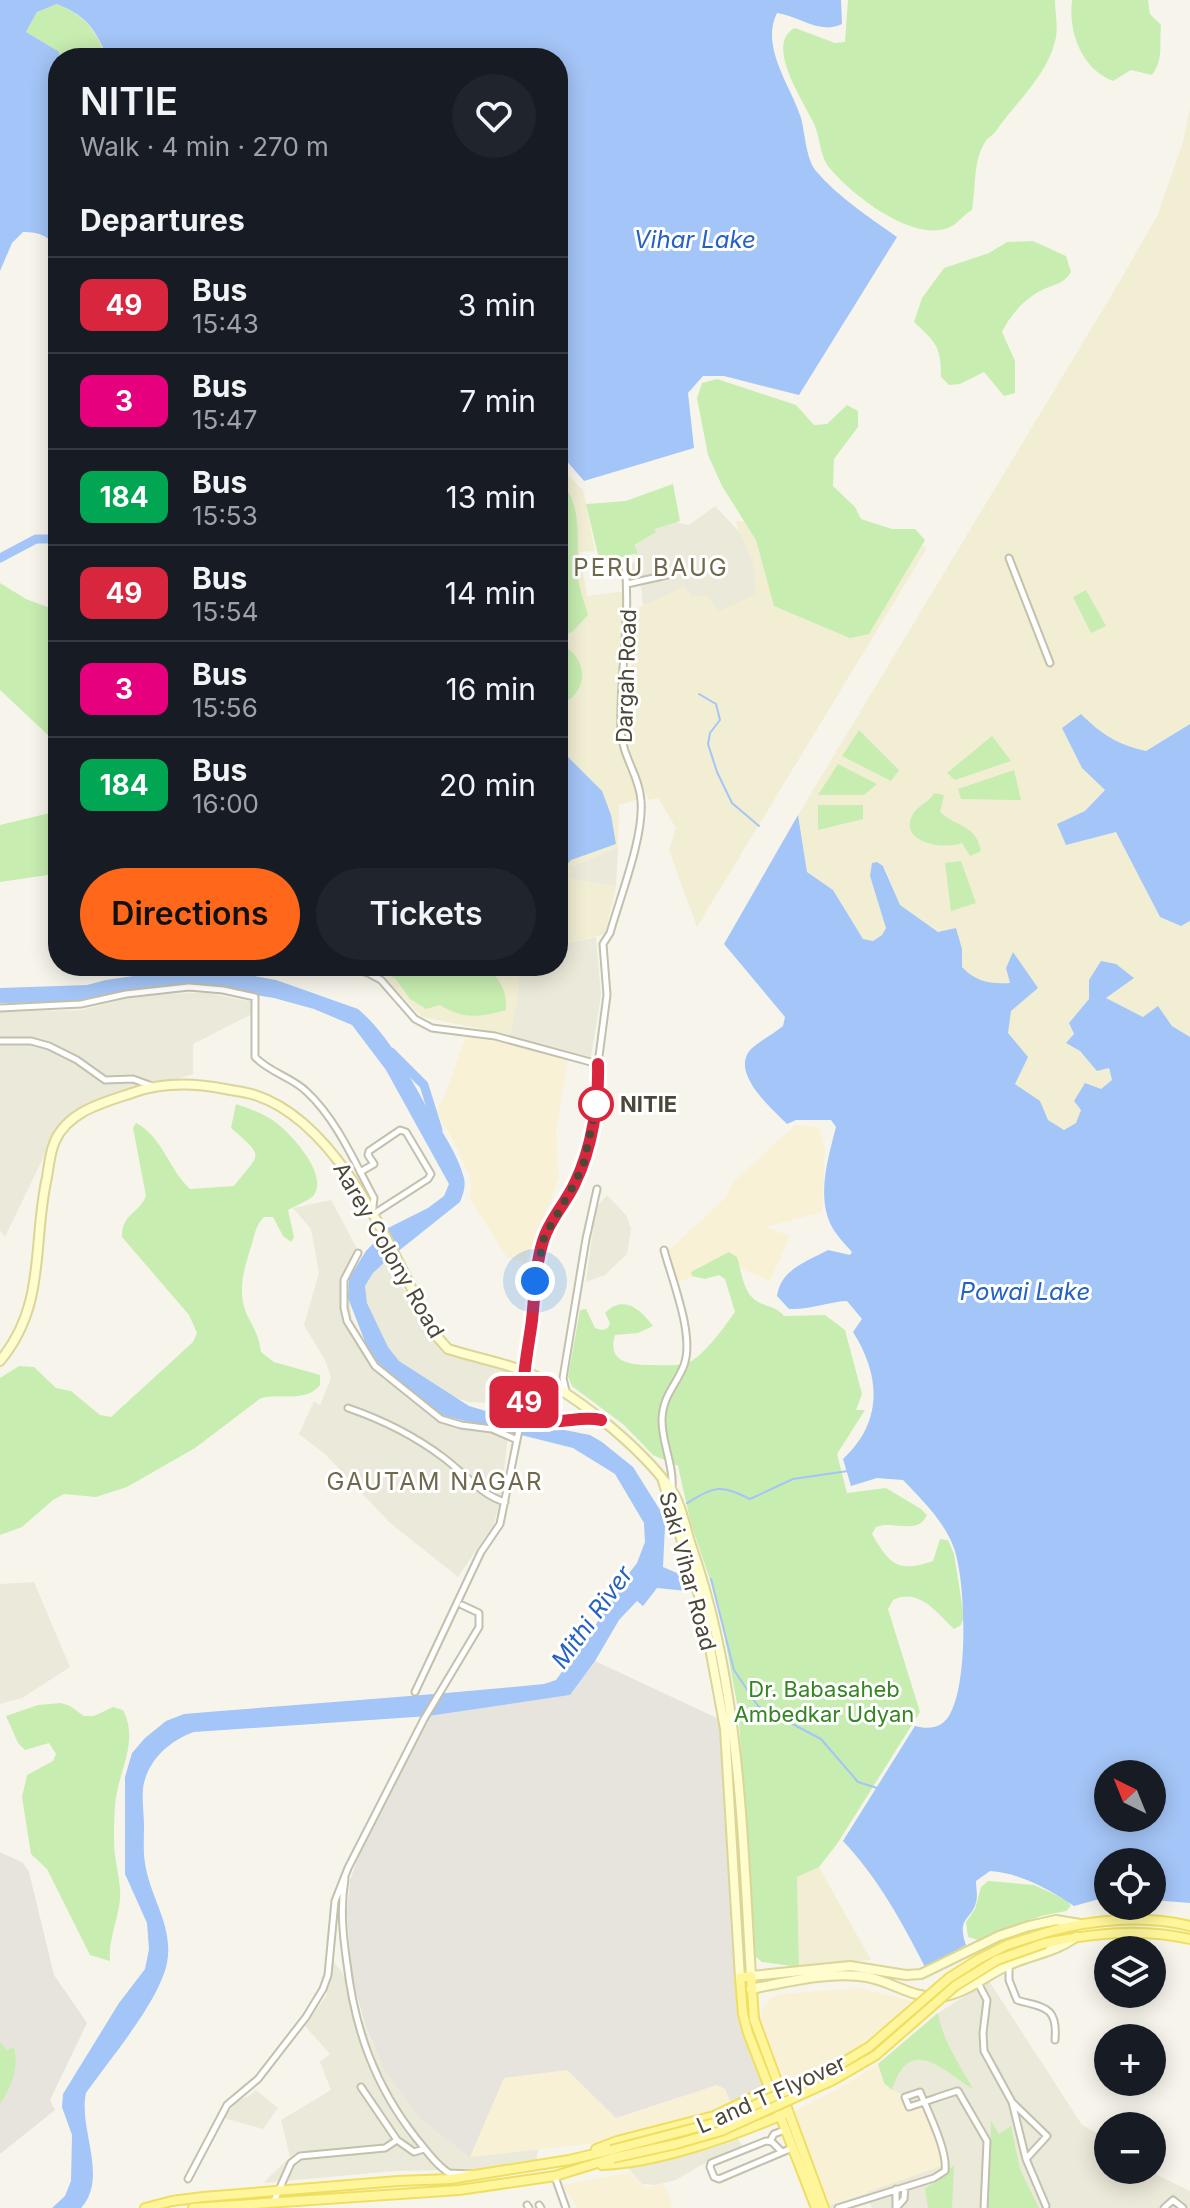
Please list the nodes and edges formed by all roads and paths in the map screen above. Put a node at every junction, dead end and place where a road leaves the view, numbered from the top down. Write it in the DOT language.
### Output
graph roads {
  1 [pos="1009,558"];
  2 [pos="625,565"];
  3 [pos="667,575"];
  4 [pos="627,584"];
  5 [pos="1050,663"];
  6 [pos="374,976"];
  7 [pos="0,1008"];
  8 [pos="0,1041"];
  9 [pos="598,1064"];
  10 [pos="153,1086"];
  11 [pos="360,1172"];
  12 [pos="597,1189"];
  13 [pos="371,1215"];
  14 [pos="39,1217"];
  15 [pos="50,1217"];
  16 [pos="664,1250"];
  17 [pos="358,1253"];
  18 [pos="0,1361"];
  19 [pos="525,1372"];
  20 [pos="568,1396"];
  21 [pos="348,1408"];
  22 [pos="523,1409"];
  23 [pos="601,1420"];
  24 [pos="516,1438"];
  25 [pos="663,1480"];
  26 [pos="669,1492"];
  27 [pos="505,1502"];
  28 [pos="462,1605"];
  29 [pos="709,1619"];
  30 [pos="415,1692"];
  31 [pos="348,1868"];
  32 [pos="736,1917"];
  33 [pos="748,1917"];
  34 [pos="1080,1924"];
  35 [pos="1190,1926"];
  36 [pos="1076,1936"];
  37 [pos="1190,1939"];
  38 [pos="1009,1964"];
  39 [pos="751,1976"];
  40 [pos="740,1978"];
  41 [pos="978,1983"];
  42 [pos="751,1989"];
  43 [pos="741,1990"];
  44 [pos="1055,2040"];
  45 [pos="361,2087"];
  46 [pos="775,2088"];
  47 [pos="1012,2102"];
  48 [pos="728,2110"];
  49 [pos="785,2114"];
  50 [pos="787,2129"];
  51 [pos="737,2133"];
  52 [pos="397,2140"];
  53 [pos="770,2141"];
  54 [pos="793,2148"];
  55 [pos="425,2149"];
  56 [pos="782,2152"];
  57 [pos="612,2154"];
  58 [pos="1026,2159"];
  59 [pos="569,2160"];
  60 [pos="591,2164"];
  61 [pos="476,2175"];
  62 [pos="555,2176"];
  63 [pos="188,2179"];
  64 [pos="905,2187"];
  65 [pos="896,2189"];
  66 [pos="278,2190"];
  67 [pos="274,2201"];
  68 [pos="1046,2206"];
  69 [pos="145,2208"];
  70 [pos="193,2208"];
  71 [pos="566,2208"];
  72 [pos="816,2208"];
  73 [pos="824,2208"];
  74 [pos="838,2208"];
  75 [pos="896,2208"];
  76 [pos="984,2208"];
  77 [pos="1164,2208"];
  78 [pos="1183,2208"];
  1 -- 5 [label="street"];
  2 -- 4 [label="street, Dargah Road"];
  3 -- 4 [label="street"];
  4 -- 9 [label="street, Dargah Road"];
  6 -- 9 [label="street"];
  7 -- 11 [label="street"];
  8 -- 10 [label="street"];
  9 -- 19 [label="street"];
  10 -- 13 [label="main road, Aarey Colony Road"];
  10 -- 14 [label="main road, Aarey Colony Road"];
  11 -- 13 [label="street"];
  11 -- 13 [label="street"];
  12 -- 20 [label="street"];
  13 -- 19 [label="main road, Aarey Colony Road"];
  14 -- 15 [label="street"];
  14 -- 18 [label="main road, Aarey Colony Road"];
  16 -- 26 [label="street"];
  17 -- 24 [label="street"];
  19 -- 20 [label="main road, Aarey Colony Road"];
  19 -- 22 [label="main road"];
  20 -- 23 [label="main road, Aarey Colony Road"];
  21 -- 27 [label="street"];
  22 -- 23 [label="main road"];
  22 -- 24 [label="street"];
  23 -- 25 [label="main road, Aarey Colony Road"];
  24 -- 27 [label="street"];
  25 -- 26 [label="main road, Saki Vihar Road"];
  26 -- 29 [label="main road, Saki Vihar Road"];
  27 -- 30 [label="street"];
  28 -- 31 [label="street"];
  29 -- 32 [label="main road, Saki Vihar Road"];
  29 -- 33 [label="main road, Saki Vihar Road"];
  31 -- 55 [label="street"];
  31 -- 63 [label="street"];
  32 -- 33 [label="main road"];
  32 -- 40 [label="main road, Saki Vihar Road"];
  33 -- 39 [label="main road, Saki Vihar Road"];
  34 -- 35 [label="main road, L and T Flyover"];
  34 -- 39 [label="main road"];
  34 -- 57 [label="main road, L and T Flyover, bridge"];
  36 -- 37 [label="main road, L and T Flyover"];
  36 -- 38 [label="main road"];
  36 -- 57 [label="main road, L and T Flyover, bridge"];
  38 -- 41 [label="main road"];
  38 -- 44 [label="street"];
  39 -- 40 [label="main road"];
  39 -- 42 [label="main road"];
  40 -- 43 [label="main road"];
  41 -- 42 [label="main road"];
  41 -- 47 [label="street"];
  42 -- 43 [label="main road"];
  42 -- 46 [label="main road"];
  43 -- 46 [label="main road"];
  45 -- 52 [label="street"];
  46 -- 48 [label="main road"];
  46 -- 49 [label="main road"];
  47 -- 58 [label="street"];
  47 -- 58 [label="street"];
  48 -- 51 [label="main road"];
  48 -- 59 [label="main road"];
  49 -- 50 [label="main road"];
  49 -- 51 [label="main road"];
  49 -- 73 [label="main road"];
  50 -- 53 [label="street"];
  50 -- 54 [label="main road"];
  51 -- 60 [label="main road"];
  52 -- 55 [label="street"];
  52 -- 66 [label="street"];
  53 -- 56 [label="street"];
  53 -- 56 [label="street"];
  54 -- 56 [label="street"];
  54 -- 72 [label="main road"];
  55 -- 61 [label="street"];
  57 -- 59 [label="main road, L and T Flyover"];
  57 -- 60 [label="main road, L and T Flyover"];
  58 -- 68 [label="street"];
  59 -- 61 [label="main road"];
  60 -- 62 [label="main road"];
  61 -- 66 [label="main road"];
  62 -- 67 [label="main road"];
  62 -- 71 [label="street"];
  64 -- 65 [label="street"];
  64 -- 75 [label="street"];
  64 -- 76 [label="street"];
  65 -- 74 [label="street"];
  65 -- 75 [label="street"];
  66 -- 67 [label="street"];
  66 -- 69 [label="main road"];
  67 -- 70 [label="main road"];
  77 -- 78 [label="street"];
}
